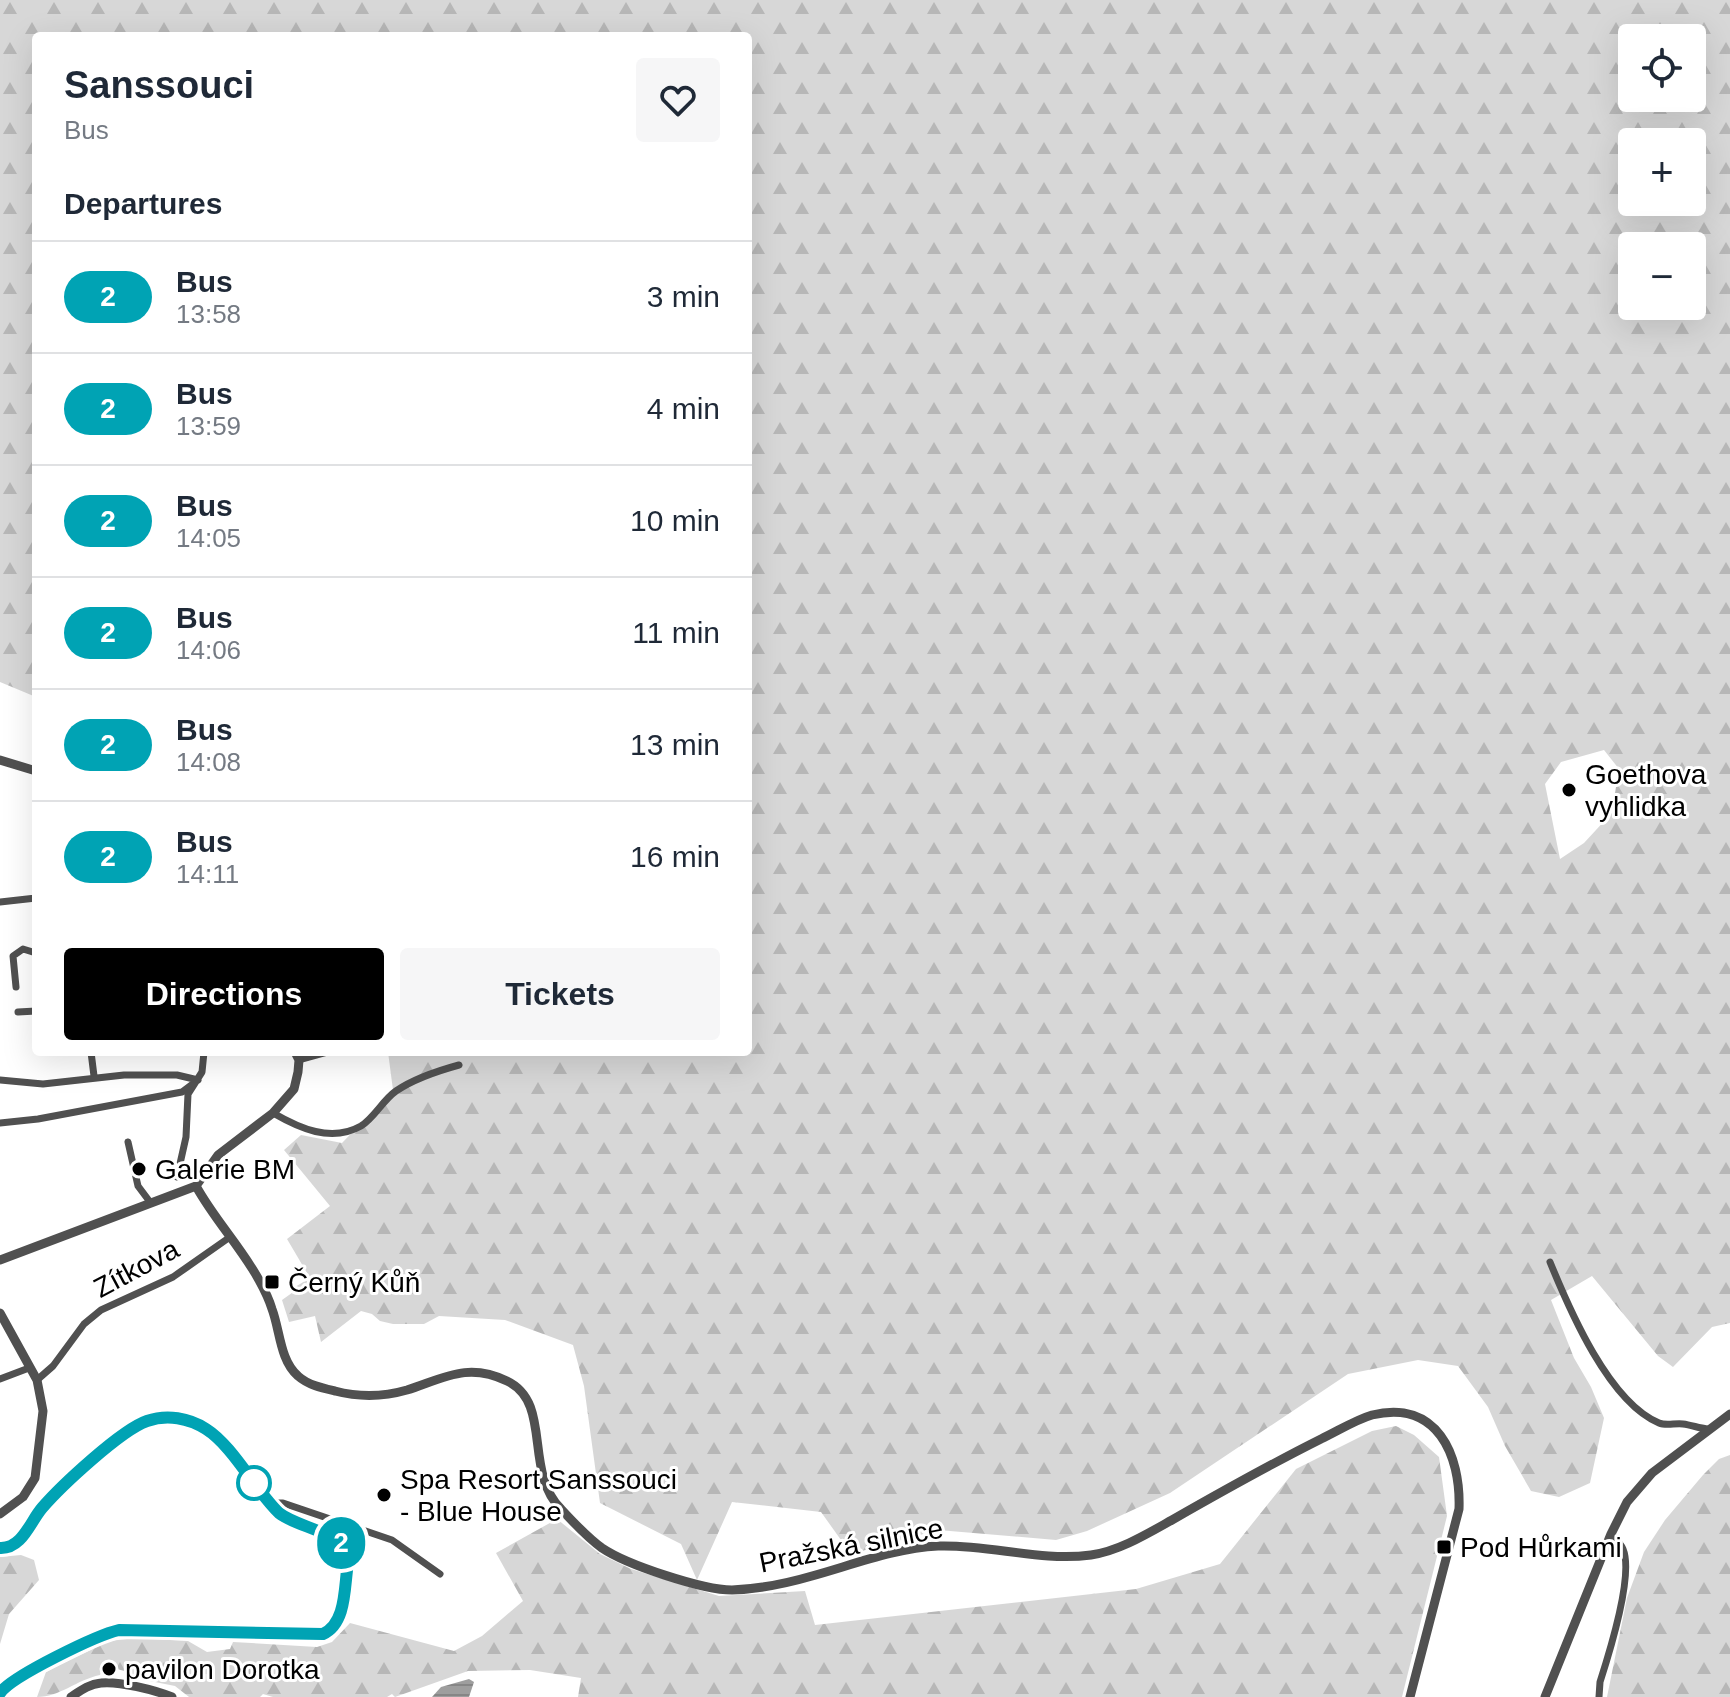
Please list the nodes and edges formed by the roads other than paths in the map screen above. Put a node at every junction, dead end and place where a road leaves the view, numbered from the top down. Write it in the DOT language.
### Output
graph roads {
  1 [pos="0,760"];
  2 [pos="32,770"];
  3 [pos="32,898"];
  4 [pos="0,902"];
  5 [pos="32,952"];
  6 [pos="16,987"];
  7 [pos="32,1011"];
  8 [pos="18,1012"];
  9 [pos="92,1056"];
  10 [pos="203,1056"];
  11 [pos="297,1056"];
  12 [pos="459,1065"];
  13 [pos="94,1076"];
  14 [pos="0,1080"];
  15 [pos="198,1080"];
  16 [pos="273,1113"];
  17 [pos="0,1123"];
  18 [pos="128,1142"];
  19 [pos="177,1177"];
  20 [pos="196,1186"];
  21 [pos="150,1202"];
  22 [pos="230,1237"];
  23 [pos="0,1260"];
  24 [pos="1550,1262"];
  25 [pos="0,1313"];
  26 [pos="29,1368"];
  27 [pos="0,1379"];
  28 [pos="37,1380"];
  29 [pos="1730,1414"];
  30 [pos="1707,1429"];
  31 [pos="270,1503"];
  32 [pos="0,1514"];
  33 [pos="1611,1534"];
  34 [pos="0,1548"];
  35 [pos="440,1574"];
  36 [pos="0,1693"];
  37 [pos="71,1697"];
  38 [pos="172,1697"];
  39 [pos="1410,1697"];
  40 [pos="1545,1697"];
  41 [pos="1599,1697"];
  1 -- 2 [label="street"];
  3 -- 4 [label="street"];
  5 -- 6 [label="street"];
  7 -- 8 [label="street"];
  9 -- 13 [label="street"];
  10 -- 15 [label="street"];
  11 -- 16 [label="street"];
  12 -- 16 [label="street"];
  13 -- 14 [label="street"];
  13 -- 15 [label="street"];
  15 -- 17 [label="street"];
  15 -- 19 [label="street"];
  16 -- 20 [label="street"];
  18 -- 21 [label="street"];
  20 -- 21 [label="street"];
  20 -- 22 [label="street, Pražská silnice"];
  21 -- 23 [label="street"];
  22 -- 28 [label="street, Zítkova"];
  22 -- 39 [label="street, Pražská silnice"];
  24 -- 30 [label="street"];
  25 -- 26 [label="street"];
  26 -- 27 [label="street"];
  26 -- 28 [label="street"];
  28 -- 32 [label="street"];
  29 -- 30 [label="street"];
  30 -- 33 [label="street"];
  31 -- 34 [label="street"];
  31 -- 35 [label="street"];
  31 -- 36 [label="street"];
  33 -- 40 [label="street"];
  33 -- 41 [label="street"];
  37 -- 38 [label="street"];
}
